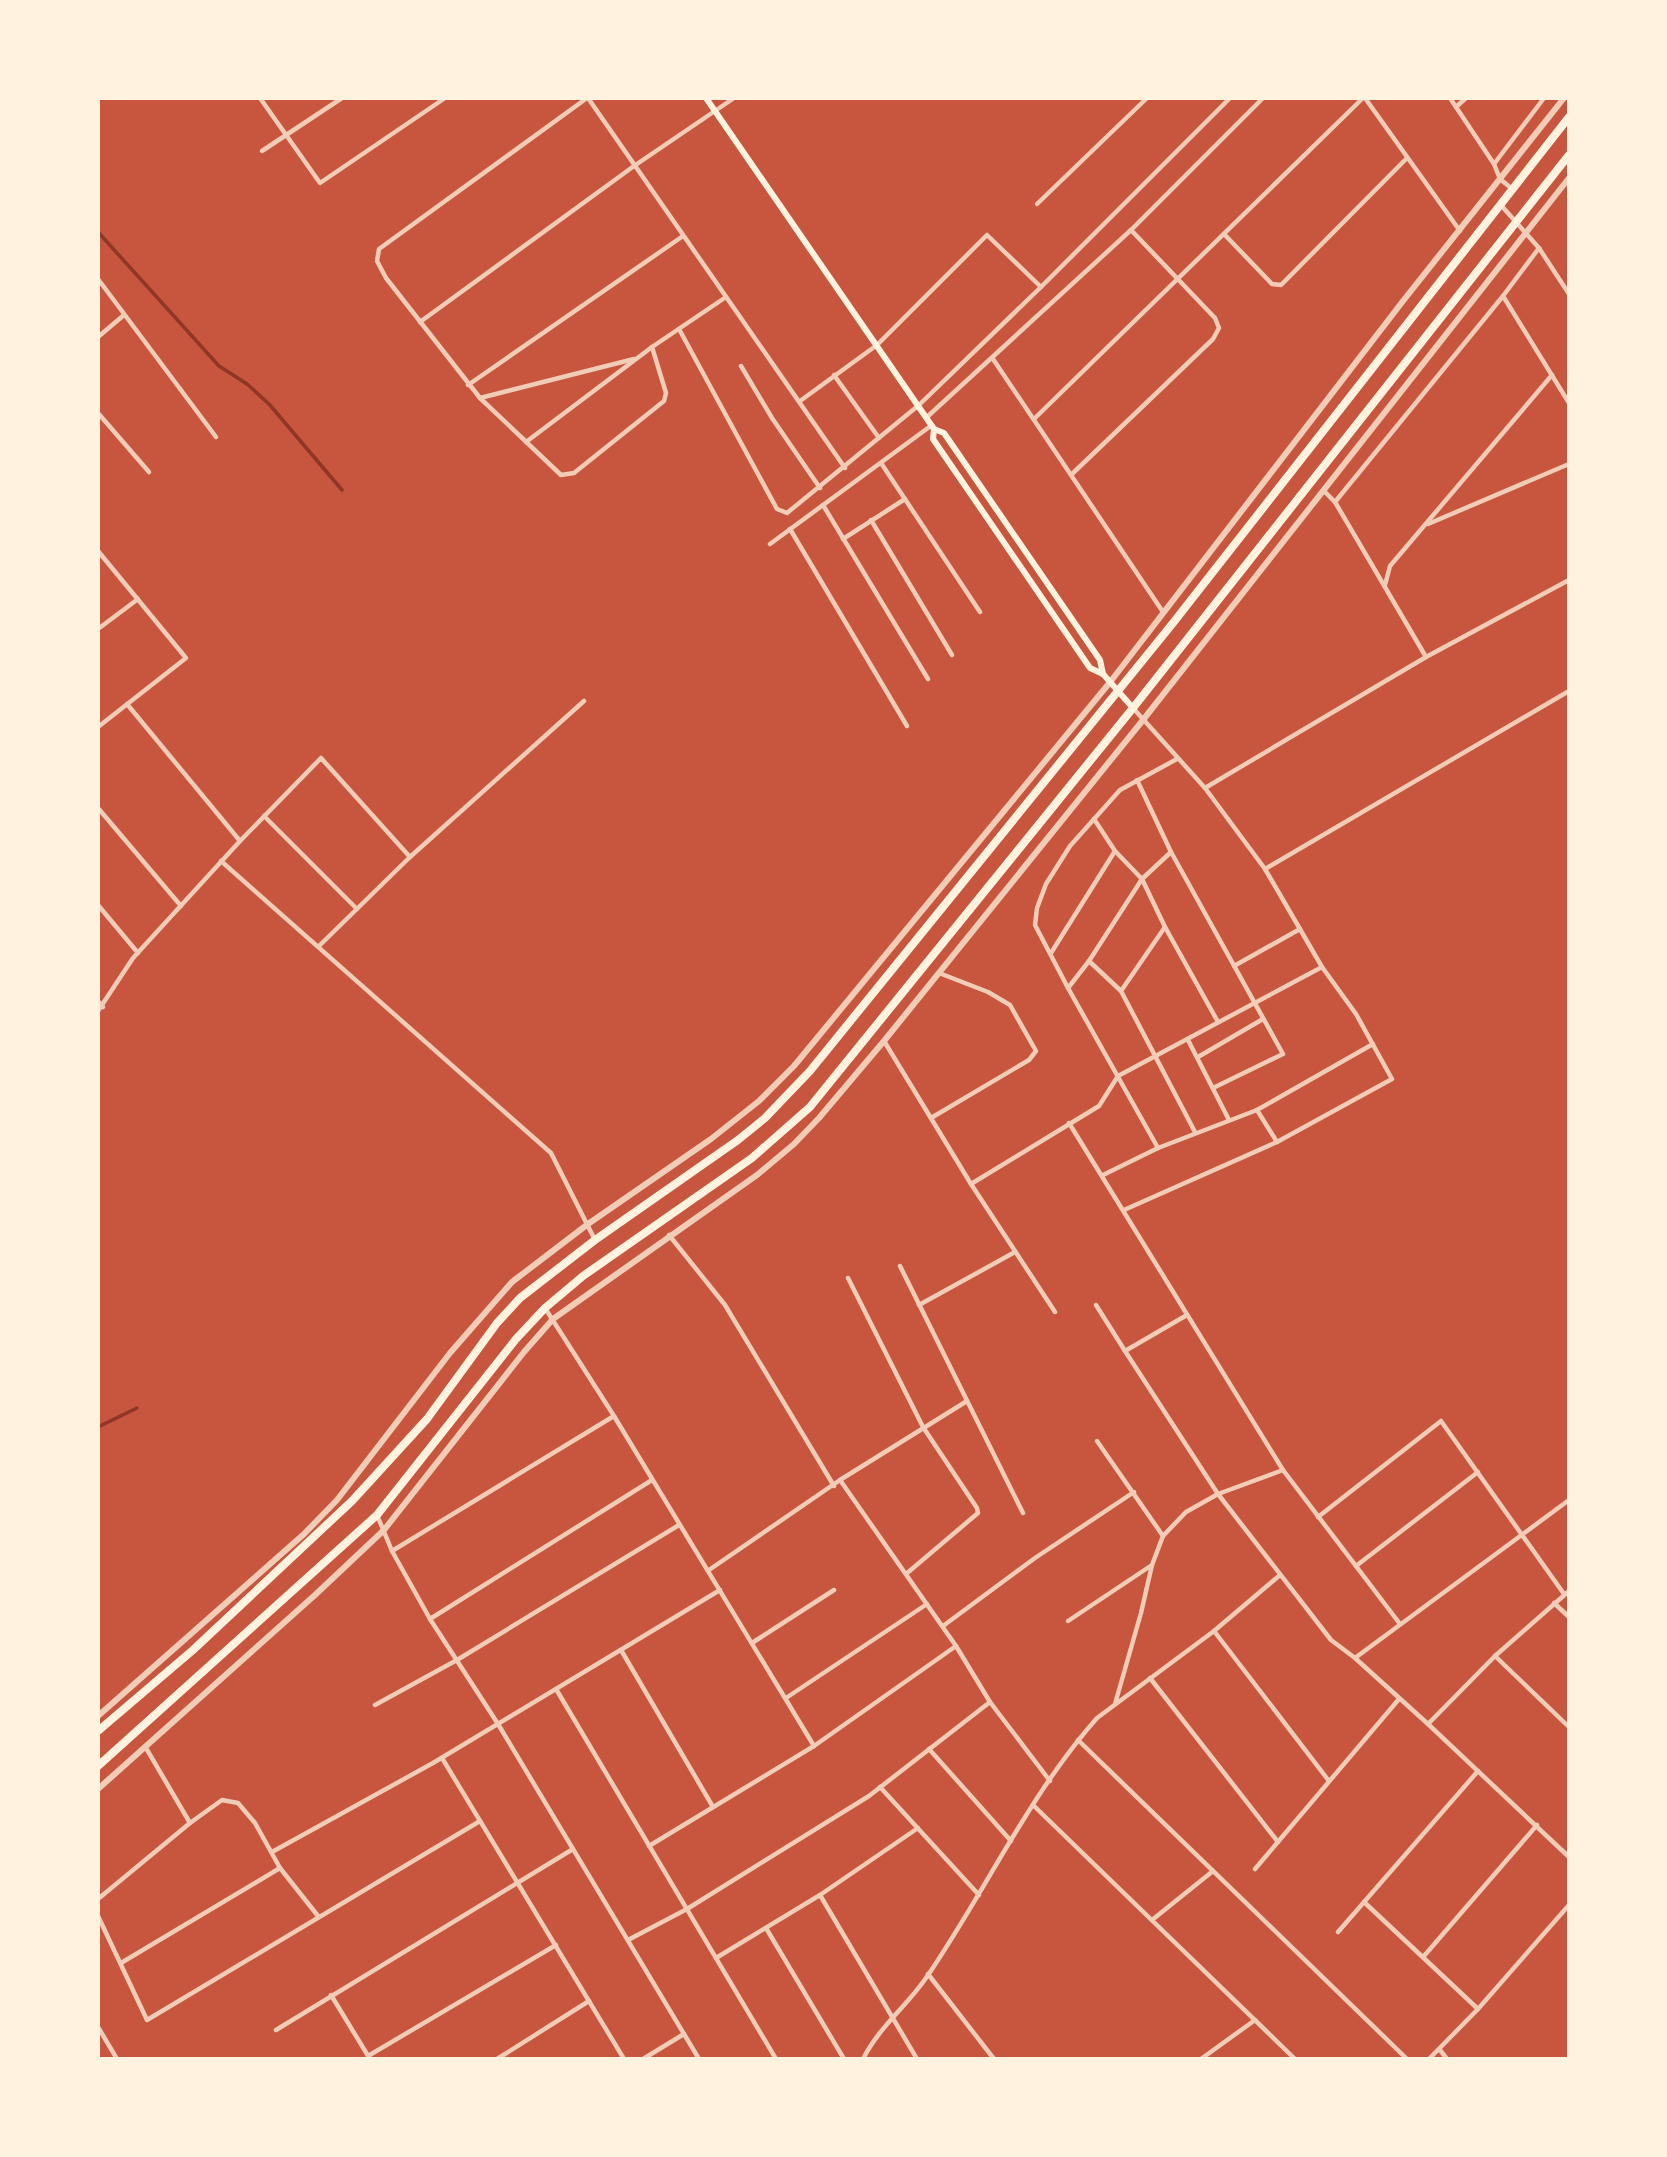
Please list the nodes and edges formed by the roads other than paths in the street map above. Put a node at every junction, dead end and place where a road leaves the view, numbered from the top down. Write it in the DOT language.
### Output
graph roads {
  1 [pos="260,98"];
  2 [pos="342,98"];
  3 [pos="445,98"];
  4 [pos="587,98"];
  5 [pos="706,98"];
  6 [pos="734,98"];
  7 [pos="1147,98"];
  8 [pos="1230,98"];
  9 [pos="1263,98"];
  10 [pos="1364,98"];
  11 [pos="1450,98"];
  12 [pos="1466,98"];
  13 [pos="1544,98"];
  14 [pos="1564,98"];
  15 [pos="1456,107"];
  16 [pos="715,111"];
  17 [pos="1569,117"];
  18 [pos="286,135"];
  19 [pos="262,151"];
  20 [pos="1569,155"];
  21 [pos="1407,158"];
  22 [pos="1494,164"];
  23 [pos="634,166"];
  24 [pos="1569,178"];
  25 [pos="1500,179"];
  26 [pos="1511,188"];
  27 [pos="1037,204"];
  28 [pos="1500,204"];
  29 [pos="1515,221"];
  30 [pos="1131,230"];
  31 [pos="1460,231"];
  32 [pos="1525,232"];
  33 [pos="1224,234"];
  34 [pos="683,236"];
  35 [pos="1539,248"];
  36 [pos="98,279"];
  37 [pos="1178,279"];
  38 [pos="1041,287"];
  39 [pos="1569,294"];
  40 [pos="1503,296"];
  41 [pos="726,297"];
  42 [pos="124,315"];
  43 [pos="420,322"];
  44 [pos="679,328"];
  45 [pos="98,337"];
  46 [pos="877,345"];
  47 [pos="652,347"];
  48 [pos="638,358"];
  49 [pos="993,359"];
  50 [pos="741,366"];
  51 [pos="834,375"];
  52 [pos="1552,375"];
  53 [pos="468,385"];
  54 [pos="480,398"];
  55 [pos="800,401"];
  56 [pos="1569,403"];
  57 [pos="919,405"];
  58 [pos="98,413"];
  59 [pos="927,418"];
  60 [pos="1034,419"];
  61 [pos="933,427"];
  62 [pos="216,437"];
  63 [pos="879,438"];
  64 [pos="526,442"];
  65 [pos="881,463"];
  66 [pos="1569,464"];
  67 [pos="845,468"];
  68 [pos="149,472"];
  69 [pos="1072,474"];
  70 [pos="820,488"];
  71 [pos="1324,490"];
  72 [pos="905,499"];
  73 [pos="1335,502"];
  74 [pos="823,505"];
  75 [pos="871,520"];
  76 [pos="1424,526"];
  77 [pos="790,529"];
  78 [pos="843,539"];
  79 [pos="770,544"];
  80 [pos="98,551"];
  81 [pos="1569,580"];
  82 [pos="1385,585"];
  83 [pos="138,599"];
  84 [pos="980,612"];
  85 [pos="1163,612"];
  86 [pos="98,629"];
  87 [pos="952,655"];
  88 [pos="1426,657"];
  89 [pos="1103,674"];
  90 [pos="928,679"];
  91 [pos="1111,681"];
  92 [pos="1118,691"];
  93 [pos="1569,691"];
  94 [pos="584,701"];
  95 [pos="127,704"];
  96 [pos="1133,708"];
  97 [pos="1143,720"];
  98 [pos="907,726"];
  99 [pos="98,727"];
  100 [pos="1177,758"];
  101 [pos="1137,780"];
  102 [pos="1205,788"];
  103 [pos="98,808"];
  104 [pos="264,816"];
  105 [pos="1094,819"];
  106 [pos="240,841"];
  107 [pos="1115,851"];
  108 [pos="1171,852"];
  109 [pos="410,857"];
  110 [pos="221,861"];
  111 [pos="1265,869"];
  112 [pos="1142,879"];
  113 [pos="98,905"];
  114 [pos="181,906"];
  115 [pos="357,909"];
  116 [pos="1165,927"];
  117 [pos="1300,929"];
  118 [pos="319,946"];
  119 [pos="138,953"];
  120 [pos="1050,953"];
  121 [pos="1089,961"];
  122 [pos="1234,967"];
  123 [pos="1322,967"];
  124 [pos="939,973"];
  125 [pos="1068,988"];
  126 [pos="1121,991"];
  127 [pos="98,1001"];
  128 [pos="1254,1004"];
  129 [pos="103,1007"];
  130 [pos="98,1011"];
  131 [pos="1263,1019"];
  132 [pos="1218,1022"];
  133 [pos="1188,1040"];
  134 [pos="884,1041"];
  135 [pos="1373,1044"];
  136 [pos="1155,1056"];
  137 [pos="1198,1056"];
  138 [pos="1118,1076"];
  139 [pos="1213,1088"];
  140 [pos="1257,1110"];
  141 [pos="931,1118"];
  142 [pos="1229,1120"];
  143 [pos="1069,1122"];
  144 [pos="1195,1132"];
  145 [pos="1277,1142"];
  146 [pos="1158,1147"];
  147 [pos="1103,1175"];
  148 [pos="971,1184"];
  149 [pos="1124,1210"];
  150 [pos="588,1224"];
  151 [pos="669,1235"];
  152 [pos="595,1240"];
  153 [pos="1015,1252"];
  154 [pos="900,1266"];
  155 [pos="848,1278"];
  156 [pos="1096,1305"];
  157 [pos="919,1306"];
  158 [pos="545,1308"];
  159 [pos="1055,1312"];
  160 [pos="1187,1315"];
  161 [pos="553,1319"];
  162 [pos="1125,1351"];
  163 [pos="967,1401"];
  164 [pos="614,1416"];
  165 [pos="923,1427"];
  166 [pos="1097,1441"];
  167 [pos="1283,1471"];
  168 [pos="1478,1472"];
  169 [pos="652,1480"];
  170 [pos="840,1480"];
  171 [pos="834,1486"];
  172 [pos="1133,1492"];
  173 [pos="1218,1494"];
  174 [pos="1569,1500"];
  175 [pos="1023,1513"];
  176 [pos="377,1515"];
  177 [pos="1318,1517"];
  178 [pos="679,1525"];
  179 [pos="384,1530"];
  180 [pos="1521,1534"];
  181 [pos="1163,1536"];
  182 [pos="392,1550"];
  183 [pos="1152,1565"];
  184 [pos="1356,1566"];
  185 [pos="709,1570"];
  186 [pos="906,1574"];
  187 [pos="1280,1575"];
  188 [pos="720,1590"];
  189 [pos="834,1590"];
  190 [pos="1567,1592"];
  191 [pos="1554,1603"];
  192 [pos="927,1604"];
  193 [pos="1569,1617"];
  194 [pos="430,1619"];
  195 [pos="1068,1621"];
  196 [pos="1401,1624"];
  197 [pos="943,1626"];
  198 [pos="1214,1631"];
  199 [pos="752,1643"];
  200 [pos="956,1646"];
  201 [pos="621,1650"];
  202 [pos="1495,1656"];
  203 [pos="1355,1658"];
  204 [pos="457,1660"];
  205 [pos="1150,1678"];
  206 [pos="556,1689"];
  207 [pos="786,1698"];
  208 [pos="1399,1699"];
  209 [pos="990,1702"];
  210 [pos="375,1705"];
  211 [pos="1115,1705"];
  212 [pos="110,1706"];
  213 [pos="118,1715"];
  214 [pos="98,1716"];
  215 [pos="498,1724"];
  216 [pos="1428,1724"];
  217 [pos="1569,1727"];
  218 [pos="98,1731"];
  219 [pos="1078,1740"];
  220 [pos="814,1745"];
  221 [pos="146,1748"];
  222 [pos="929,1749"];
  223 [pos="442,1758"];
  224 [pos="98,1766"];
  225 [pos="1478,1771"];
  226 [pos="1051,1781"];
  227 [pos="1329,1781"];
  228 [pos="880,1787"];
  229 [pos="98,1788"];
  230 [pos="1033,1805"];
  231 [pos="713,1807"];
  232 [pos="480,1821"];
  233 [pos="190,1823"];
  234 [pos="1537,1825"];
  235 [pos="918,1828"];
  236 [pos="1012,1841"];
  237 [pos="1278,1842"];
  238 [pos="649,1846"];
  239 [pos="573,1849"];
  240 [pos="272,1852"];
  241 [pos="1569,1857"];
  242 [pos="280,1868"];
  243 [pos="1255,1869"];
  244 [pos="1213,1871"];
  245 [pos="518,1881"];
  246 [pos="820,1895"];
  247 [pos="979,1895"];
  248 [pos="98,1899"];
  249 [pos="1364,1901"];
  250 [pos="1569,1905"];
  251 [pos="687,1909"];
  252 [pos="98,1916"];
  253 [pos="318,1916"];
  254 [pos="1152,1920"];
  255 [pos="766,1928"];
  256 [pos="1338,1932"];
  257 [pos="628,1940"];
  258 [pos="556,1945"];
  259 [pos="1424,1956"];
  260 [pos="716,1958"];
  261 [pos="121,1963"];
  262 [pos="928,1974"];
  263 [pos="331,1995"];
  264 [pos="589,2001"];
  265 [pos="1478,2009"];
  266 [pos="892,2016"];
  267 [pos="1255,2020"];
  268 [pos="98,2027"];
  269 [pos="276,2030"];
  270 [pos="684,2034"];
  271 [pos="1440,2050"];
  272 [pos="990,2054"];
  273 [pos="369,2057"];
  274 [pos="117,2059"];
  275 [pos="497,2059"];
  276 [pos="624,2059"];
  277 [pos="643,2059"];
  278 [pos="699,2059"];
  279 [pos="776,2059"];
  280 [pos="844,2059"];
  281 [pos="863,2059"];
  282 [pos="917,2059"];
  283 [pos="984,2059"];
  284 [pos="994,2059"];
  285 [pos="1200,2059"];
  286 [pos="1295,2059"];
  287 [pos="1407,2059"];
  288 [pos="1429,2059"];
  289 [pos="1447,2059"];
  1 -- 18 [label="street"];
  2 -- 18 [label="street"];
  3 -- 18 [label="street"];
  4 -- 23 [label="street"];
  4 -- 43 [label="street"];
  5 -- 16 [label="main road"];
  6 -- 16 [label="street"];
  7 -- 27 [label="street"];
  8 -- 38 [label="street"];
  9 -- 30 [label="street"];
  10 -- 21 [label="street"];
  10 -- 33 [label="street"];
  11 -- 15 [label="street"];
  12 -- 15 [label="street"];
  13 -- 22 [label="street"];
  14 -- 25 [label="street"];
  15 -- 22 [label="street"];
  16 -- 23 [label="street"];
  16 -- 46 [label="main road"];
  17 -- 26 [label="highway"];
  18 -- 19 [label="street"];
  20 -- 29 [label="highway"];
  21 -- 31 [label="street"];
  21 -- 33 [label="street"];
  22 -- 25 [label="street"];
  23 -- 34 [label="street"];
  23 -- 43 [label="street"];
  24 -- 32 [label="street"];
  25 -- 26 [label="street"];
  25 -- 31 [label="street"];
  26 -- 28 [label="highway"];
  28 -- 29 [label="street"];
  28 -- 92 [label="highway"];
  29 -- 32 [label="street"];
  29 -- 96 [label="highway"];
  30 -- 37 [label="street"];
  30 -- 49 [label="street"];
  31 -- 85 [label="street"];
  32 -- 35 [label="street"];
  32 -- 71 [label="street"];
  33 -- 37 [label="street"];
  34 -- 41 [label="street"];
  34 -- 53 [label="street"];
  35 -- 39 [label="street"];
  35 -- 40 [label="street"];
  36 -- 42 [label="street"];
  37 -- 60 [label="street"];
  37 -- 69 [label="street"];
  38 -- 46 [label="street"];
  38 -- 57 [label="street"];
  40 -- 52 [label="street"];
  40 -- 73 [label="street"];
  41 -- 44 [label="street"];
  41 -- 55 [label="street"];
  42 -- 45 [label="street"];
  42 -- 62 [label="street"];
  43 -- 53 [label="street"];
  44 -- 47 [label="street"];
  44 -- 70 [label="street"];
  46 -- 51 [label="street"];
  46 -- 57 [label="main road"];
  47 -- 48 [label="street"];
  47 -- 64 [label="street"];
  48 -- 54 [label="street"];
  48 -- 64 [label="street"];
  49 -- 59 [label="street"];
  49 -- 60 [label="street"];
  50 -- 70 [label="street"];
  51 -- 55 [label="street"];
  51 -- 63 [label="street"];
  52 -- 56 [label="street"];
  52 -- 76 [label="street"];
  53 -- 54 [label="street"];
  54 -- 64 [label="street"];
  55 -- 67 [label="street"];
  57 -- 59 [label="main road"];
  57 -- 63 [label="street"];
  58 -- 68 [label="street"];
  59 -- 61 [label="main road"];
  60 -- 69 [label="street"];
  61 -- 65 [label="street"];
  61 -- 89 [label="main road"];
  61 -- 89 [label="main road"];
  63 -- 67 [label="street"];
  65 -- 72 [label="street"];
  65 -- 74 [label="street"];
  66 -- 76 [label="street"];
  67 -- 70 [label="street"];
  69 -- 85 [label="street"];
  71 -- 73 [label="street"];
  71 -- 97 [label="street"];
  72 -- 75 [label="street"];
  72 -- 84 [label="street"];
  73 -- 82 [label="street"];
  74 -- 77 [label="street"];
  74 -- 78 [label="street"];
  75 -- 78 [label="street"];
  75 -- 87 [label="street"];
  76 -- 82 [label="street"];
  77 -- 79 [label="street"];
  77 -- 98 [label="street"];
  78 -- 90 [label="street"];
  80 -- 83 [label="street"];
  81 -- 88 [label="street"];
  82 -- 88 [label="street"];
  83 -- 86 [label="street"];
  83 -- 95 [label="street"];
  85 -- 91 [label="street"];
  88 -- 102 [label="street"];
  89 -- 91 [label="main road"];
  91 -- 92 [label="main road"];
  91 -- 150 [label="street"];
  92 -- 96 [label="main road"];
  92 -- 152 [label="highway"];
  93 -- 111 [label="street"];
  94 -- 109 [label="street"];
  95 -- 99 [label="street"];
  95 -- 106 [label="street"];
  96 -- 97 [label="street"];
  96 -- 158 [label="highway"];
  97 -- 100 [label="street"];
  97 -- 124 [label="street"];
  100 -- 101 [label="street"];
  100 -- 102 [label="street"];
  101 -- 105 [label="street"];
  101 -- 108 [label="street"];
  102 -- 111 [label="street"];
  103 -- 114 [label="street"];
  104 -- 106 [label="street"];
  104 -- 109 [label="street"];
  104 -- 115 [label="street"];
  105 -- 107 [label="street"];
  105 -- 120 [label="street"];
  106 -- 110 [label="street"];
  107 -- 112 [label="street"];
  107 -- 120 [label="street"];
  108 -- 112 [label="street"];
  108 -- 122 [label="street"];
  109 -- 115 [label="street"];
  110 -- 114 [label="street"];
  110 -- 118 [label="street"];
  111 -- 117 [label="street"];
  112 -- 116 [label="street"];
  112 -- 121 [label="street"];
  113 -- 119 [label="street"];
  114 -- 119 [label="street"];
  115 -- 118 [label="street"];
  116 -- 126 [label="street"];
  116 -- 132 [label="street"];
  117 -- 122 [label="street"];
  117 -- 123 [label="street"];
  118 -- 150 [label="street"];
  119 -- 129 [label="street"];
  120 -- 125 [label="street"];
  121 -- 125 [label="street"];
  121 -- 126 [label="street"];
  122 -- 128 [label="street"];
  123 -- 128 [label="street"];
  123 -- 135 [label="street"];
  124 -- 134 [label="street"];
  124 -- 141 [label="street"];
  125 -- 138 [label="street"];
  126 -- 136 [label="street"];
  127 -- 129 [label="street"];
  128 -- 131 [label="street"];
  128 -- 132 [label="street"];
  129 -- 130 [label="street"];
  131 -- 137 [label="street"];
  131 -- 139 [label="street"];
  132 -- 133 [label="street"];
  133 -- 136 [label="street"];
  133 -- 137 [label="street"];
  134 -- 141 [label="street"];
  134 -- 151 [label="street"];
  135 -- 140 [label="street"];
  135 -- 145 [label="street"];
  136 -- 138 [label="street"];
  136 -- 144 [label="street"];
  137 -- 139 [label="street"];
  138 -- 143 [label="street"];
  138 -- 146 [label="street"];
  139 -- 142 [label="street"];
  140 -- 142 [label="street"];
  140 -- 145 [label="street"];
  141 -- 148 [label="street"];
  142 -- 144 [label="street"];
  143 -- 147 [label="street"];
  143 -- 148 [label="street"];
  144 -- 146 [label="street"];
  145 -- 149 [label="street"];
  146 -- 147 [label="street"];
  147 -- 149 [label="street"];
  148 -- 153 [label="street"];
  149 -- 160 [label="street"];
  150 -- 152 [label="street"];
  150 -- 212 [label="street"];
  151 -- 161 [label="street"];
  151 -- 171 [label="street"];
  152 -- 213 [label="highway"];
  153 -- 157 [label="street"];
  153 -- 159 [label="street"];
  154 -- 157 [label="street"];
  155 -- 165 [label="street"];
  156 -- 162 [label="street"];
  157 -- 163 [label="street"];
  158 -- 161 [label="street"];
  158 -- 176 [label="highway"];
  160 -- 162 [label="street"];
  160 -- 167 [label="street"];
  161 -- 164 [label="street"];
  161 -- 179 [label="street"];
  162 -- 173 [label="street"];
  163 -- 165 [label="street"];
  163 -- 175 [label="street"];
  164 -- 169 [label="street"];
  164 -- 182 [label="street"];
  165 -- 170 [label="street"];
  165 -- 186 [label="street"];
  166 -- 172 [label="street"];
  167 -- 173 [label="street"];
  167 -- 177 [label="street"];
  168 -- 177 [label="street"];
  168 -- 180 [label="street"];
  168 -- 184 [label="street"];
  169 -- 178 [label="street"];
  169 -- 194 [label="street"];
  170 -- 171 [label="street"];
  170 -- 186 [label="street"];
  171 -- 185 [label="street"];
  172 -- 181 [label="street"];
  172 -- 197 [label="street"];
  173 -- 181 [label="street"];
  173 -- 187 [label="street"];
  174 -- 180 [label="street"];
  176 -- 179 [label="street"];
  176 -- 224 [label="highway"];
  177 -- 184 [label="street"];
  178 -- 185 [label="street"];
  178 -- 204 [label="street"];
  179 -- 182 [label="street"];
  179 -- 221 [label="street"];
  180 -- 190 [label="street"];
  180 -- 196 [label="street"];
  181 -- 183 [label="street"];
  182 -- 194 [label="street"];
  183 -- 195 [label="street"];
  183 -- 211 [label="street"];
  184 -- 196 [label="street"];
  185 -- 188 [label="street"];
  186 -- 192 [label="street"];
  187 -- 198 [label="street"];
  187 -- 203 [label="street"];
  188 -- 199 [label="street"];
  188 -- 201 [label="street"];
  189 -- 199 [label="street"];
  190 -- 191 [label="street"];
  191 -- 193 [label="street"];
  191 -- 202 [label="street"];
  192 -- 197 [label="street"];
  192 -- 207 [label="street"];
  194 -- 204 [label="street"];
  196 -- 203 [label="street"];
  197 -- 200 [label="street"];
  198 -- 205 [label="street"];
  198 -- 227 [label="street"];
  199 -- 207 [label="street"];
  200 -- 209 [label="street"];
  200 -- 220 [label="street"];
  201 -- 206 [label="street"];
  201 -- 231 [label="street"];
  202 -- 216 [label="street"];
  202 -- 217 [label="street"];
  203 -- 208 [label="street"];
  204 -- 210 [label="street"];
  204 -- 215 [label="street"];
  205 -- 211 [label="street"];
  205 -- 237 [label="street"];
  206 -- 215 [label="street"];
  206 -- 238 [label="street"];
  207 -- 220 [label="street"];
  208 -- 216 [label="street"];
  208 -- 227 [label="street"];
  209 -- 222 [label="street"];
  209 -- 226 [label="street"];
  211 -- 219 [label="street"];
  212 -- 213 [label="highway"];
  212 -- 214 [label="street"];
  213 -- 218 [label="highway"];
  215 -- 223 [label="street"];
  215 -- 239 [label="street"];
  216 -- 225 [label="street"];
  219 -- 226 [label="street"];
  219 -- 244 [label="street"];
  220 -- 231 [label="street"];
  221 -- 229 [label="street"];
  221 -- 233 [label="street"];
  222 -- 228 [label="street"];
  222 -- 236 [label="street"];
  223 -- 232 [label="street"];
  223 -- 240 [label="street"];
  225 -- 234 [label="street"];
  225 -- 249 [label="street"];
  226 -- 230 [label="street"];
  227 -- 237 [label="street"];
  228 -- 235 [label="street"];
  228 -- 251 [label="street"];
  230 -- 236 [label="street"];
  230 -- 254 [label="street"];
  231 -- 238 [label="street"];
  232 -- 245 [label="street"];
  232 -- 253 [label="street"];
  233 -- 240 [label="street"];
  233 -- 248 [label="street"];
  234 -- 241 [label="street"];
  234 -- 259 [label="street"];
  235 -- 246 [label="street"];
  235 -- 247 [label="street"];
  236 -- 247 [label="street"];
  237 -- 243 [label="street"];
  238 -- 251 [label="street"];
  239 -- 245 [label="street"];
  239 -- 257 [label="street"];
  240 -- 242 [label="street"];
  242 -- 253 [label="street"];
  242 -- 261 [label="street"];
  244 -- 254 [label="street"];
  244 -- 287 [label="street"];
  245 -- 258 [label="street"];
  245 -- 263 [label="street"];
  246 -- 255 [label="street"];
  246 -- 266 [label="street"];
  247 -- 262 [label="street"];
  249 -- 256 [label="street"];
  249 -- 259 [label="street"];
  250 -- 265 [label="street"];
  251 -- 257 [label="street"];
  251 -- 260 [label="street"];
  252 -- 261 [label="street"];
  253 -- 261 [label="street"];
  254 -- 267 [label="street"];
  255 -- 260 [label="street"];
  255 -- 280 [label="street"];
  257 -- 270 [label="street"];
  258 -- 264 [label="street"];
  258 -- 273 [label="street"];
  259 -- 265 [label="street"];
  260 -- 279 [label="street"];
  262 -- 266 [label="street"];
  262 -- 272 [label="street"];
  263 -- 269 [label="street"];
  263 -- 273 [label="street"];
  264 -- 275 [label="street"];
  264 -- 276 [label="street"];
  265 -- 271 [label="street"];
  266 -- 281 [label="street"];
  266 -- 282 [label="street"];
  267 -- 285 [label="street"];
  267 -- 286 [label="street"];
  268 -- 274 [label="street"];
  270 -- 277 [label="street"];
  270 -- 278 [label="street"];
  271 -- 288 [label="street"];
  271 -- 289 [label="street"];
  272 -- 283 [label="street"];
  272 -- 284 [label="street"];
}
